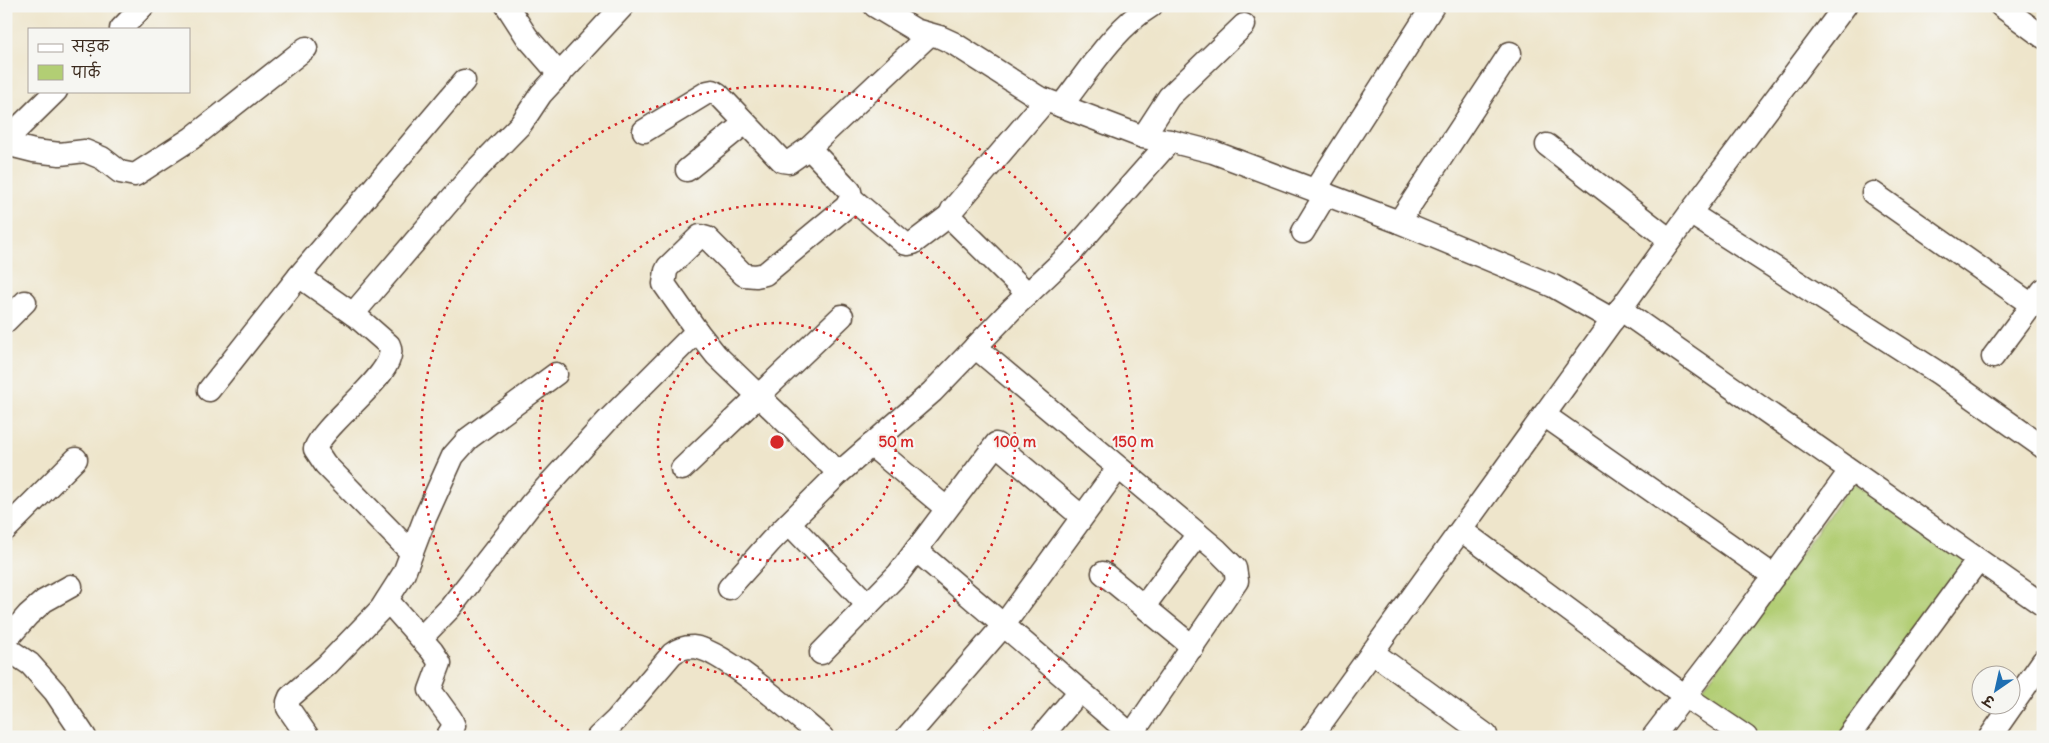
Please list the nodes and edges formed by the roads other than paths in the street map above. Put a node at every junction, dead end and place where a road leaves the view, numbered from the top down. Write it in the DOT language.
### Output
graph roads {
  1 [pos="143,6"];
  2 [pos="507,6"];
  3 [pos="623,6"];
  4 [pos="875,6"];
  5 [pos="1151,6"];
  6 [pos="1434,6"];
  7 [pos="2001,6"];
  8 [pos="1836,10"];
  9 [pos="1244,26"];
  10 [pos="121,28"];
  11 [pos="930,35"];
  12 [pos="2043,37"];
  13 [pos="306,48"];
  14 [pos="1510,53"];
  15 [pos="560,75"];
  16 [pos="464,81"];
  17 [pos="55,92"];
  18 [pos="1054,103"];
  19 [pos="745,122"];
  20 [pos="644,131"];
  21 [pos="1143,137"];
  22 [pos="1170,141"];
  23 [pos="6,142"];
  24 [pos="1547,145"];
  25 [pos="809,148"];
  26 [pos="687,170"];
  27 [pos="1320,192"];
  28 [pos="1874,193"];
  29 [pos="851,198"];
  30 [pos="1690,213"];
  31 [pos="950,215"];
  32 [pos="1399,222"];
  33 [pos="1302,232"];
  34 [pos="1670,240"];
  35 [pos="299,276"];
  36 [pos="1028,294"];
  37 [pos="2037,297"];
  38 [pos="25,302"];
  39 [pos="353,314"];
  40 [pos="1616,314"];
  41 [pos="842,316"];
  42 [pos="6,321"];
  43 [pos="697,331"];
  44 [pos="975,347"];
  45 [pos="1993,357"];
  46 [pos="556,374"];
  47 [pos="209,390"];
  48 [pos="758,396"];
  49 [pos="1544,415"];
  50 [pos="871,445"];
  51 [pos="2043,447"];
  52 [pos="76,459"];
  53 [pos="1118,468"];
  54 [pos="682,469"];
  55 [pos="1850,471"];
  56 [pos="839,472"];
  57 [pos="946,508"];
  58 [pos="1082,517"];
  59 [pos="789,523"];
  60 [pos="6,529"];
  61 [pos="1461,530"];
  62 [pos="1198,534"];
  63 [pos="916,550"];
  64 [pos="411,552"];
  65 [pos="1978,560"];
  66 [pos="1103,573"];
  67 [pos="1774,576"];
  68 [pos="71,586"];
  69 [pos="729,588"];
  70 [pos="387,600"];
  71 [pos="868,605"];
  72 [pos="2043,605"];
  73 [pos="1144,606"];
  74 [pos="1003,626"];
  75 [pos="420,638"];
  76 [pos="6,640"];
  77 [pos="1193,647"];
  78 [pos="6,648"];
  79 [pos="1372,652"];
  80 [pos="821,654"];
  81 [pos="2043,662"];
  82 [pos="1080,691"];
  83 [pos="1686,696"];
  84 [pos="1486,735"];
  85 [pos="1132,736"];
  86 [pos="85,737"];
  87 [pos="308,737"];
  88 [pos="447,737"];
  89 [pos="598,737"];
  90 [pos="822,737"];
  91 [pos="907,737"];
  92 [pos="1042,737"];
  93 [pos="1312,737"];
  94 [pos="1653,737"];
  95 [pos="1746,737"];
  96 [pos="1848,737"];
  97 [pos="1990,737"];
  1 -- 10 [label="street"];
  2 -- 15 [label="street"];
  3 -- 15 [label="street"];
  4 -- 11 [label="street"];
  5 -- 18 [label="street"];
  6 -- 27 [label="street"];
  7 -- 12 [label="street"];
  8 -- 30 [label="street"];
  9 -- 21 [label="street"];
  11 -- 18 [label="street"];
  11 -- 25 [label="street"];
  13 -- 23 [label="street"];
  14 -- 32 [label="street"];
  15 -- 39 [label="street"];
  16 -- 35 [label="street"];
  17 -- 23 [label="street"];
  18 -- 21 [label="street"];
  18 -- 31 [label="street"];
  19 -- 20 [label="street"];
  19 -- 25 [label="street"];
  19 -- 26 [label="street"];
  21 -- 22 [label="street"];
  22 -- 27 [label="street"];
  22 -- 36 [label="street"];
  24 -- 34 [label="street"];
  25 -- 29 [label="street"];
  27 -- 32 [label="street"];
  27 -- 33 [label="street"];
  28 -- 37 [label="street"];
  29 -- 31 [label="street"];
  29 -- 43 [label="street"];
  30 -- 34 [label="street"];
  30 -- 51 [label="street"];
  31 -- 36 [label="street"];
  32 -- 40 [label="street"];
  34 -- 40 [label="street"];
  35 -- 39 [label="street"];
  35 -- 47 [label="street"];
  36 -- 44 [label="street"];
  37 -- 45 [label="street"];
  38 -- 42 [label="street"];
  39 -- 64 [label="street"];
  40 -- 49 [label="street"];
  40 -- 55 [label="street"];
  41 -- 48 [label="street"];
  43 -- 48 [label="street"];
  43 -- 75 [label="street"];
  44 -- 50 [label="street"];
  44 -- 53 [label="street"];
  46 -- 64 [label="street"];
  48 -- 54 [label="street"];
  48 -- 56 [label="street"];
  49 -- 61 [label="street"];
  49 -- 67 [label="street"];
  50 -- 56 [label="street"];
  50 -- 57 [label="street"];
  52 -- 60 [label="street"];
  53 -- 58 [label="street"];
  53 -- 62 [label="street"];
  55 -- 65 [label="street"];
  55 -- 67 [label="street"];
  56 -- 59 [label="street"];
  57 -- 58 [label="street"];
  57 -- 63 [label="street"];
  58 -- 74 [label="street"];
  59 -- 69 [label="street"];
  59 -- 71 [label="street"];
  61 -- 79 [label="street"];
  61 -- 83 [label="street"];
  62 -- 73 [label="street"];
  62 -- 77 [label="street"];
  63 -- 71 [label="street"];
  63 -- 74 [label="street"];
  64 -- 70 [label="street"];
  65 -- 72 [label="street"];
  65 -- 96 [label="street"];
  66 -- 73 [label="street"];
  67 -- 83 [label="street"];
  68 -- 76 [label="street"];
  70 -- 75 [label="street"];
  70 -- 87 [label="street"];
  71 -- 80 [label="street"];
  73 -- 77 [label="street"];
  74 -- 82 [label="street"];
  74 -- 91 [label="street"];
  75 -- 88 [label="street"];
  77 -- 85 [label="street"];
  78 -- 86 [label="street"];
  79 -- 84 [label="street"];
  79 -- 93 [label="street"];
  81 -- 97 [label="street"];
  82 -- 85 [label="street"];
  82 -- 92 [label="street"];
  83 -- 94 [label="street"];
  83 -- 95 [label="street"];
  89 -- 90 [label="street"];
}
